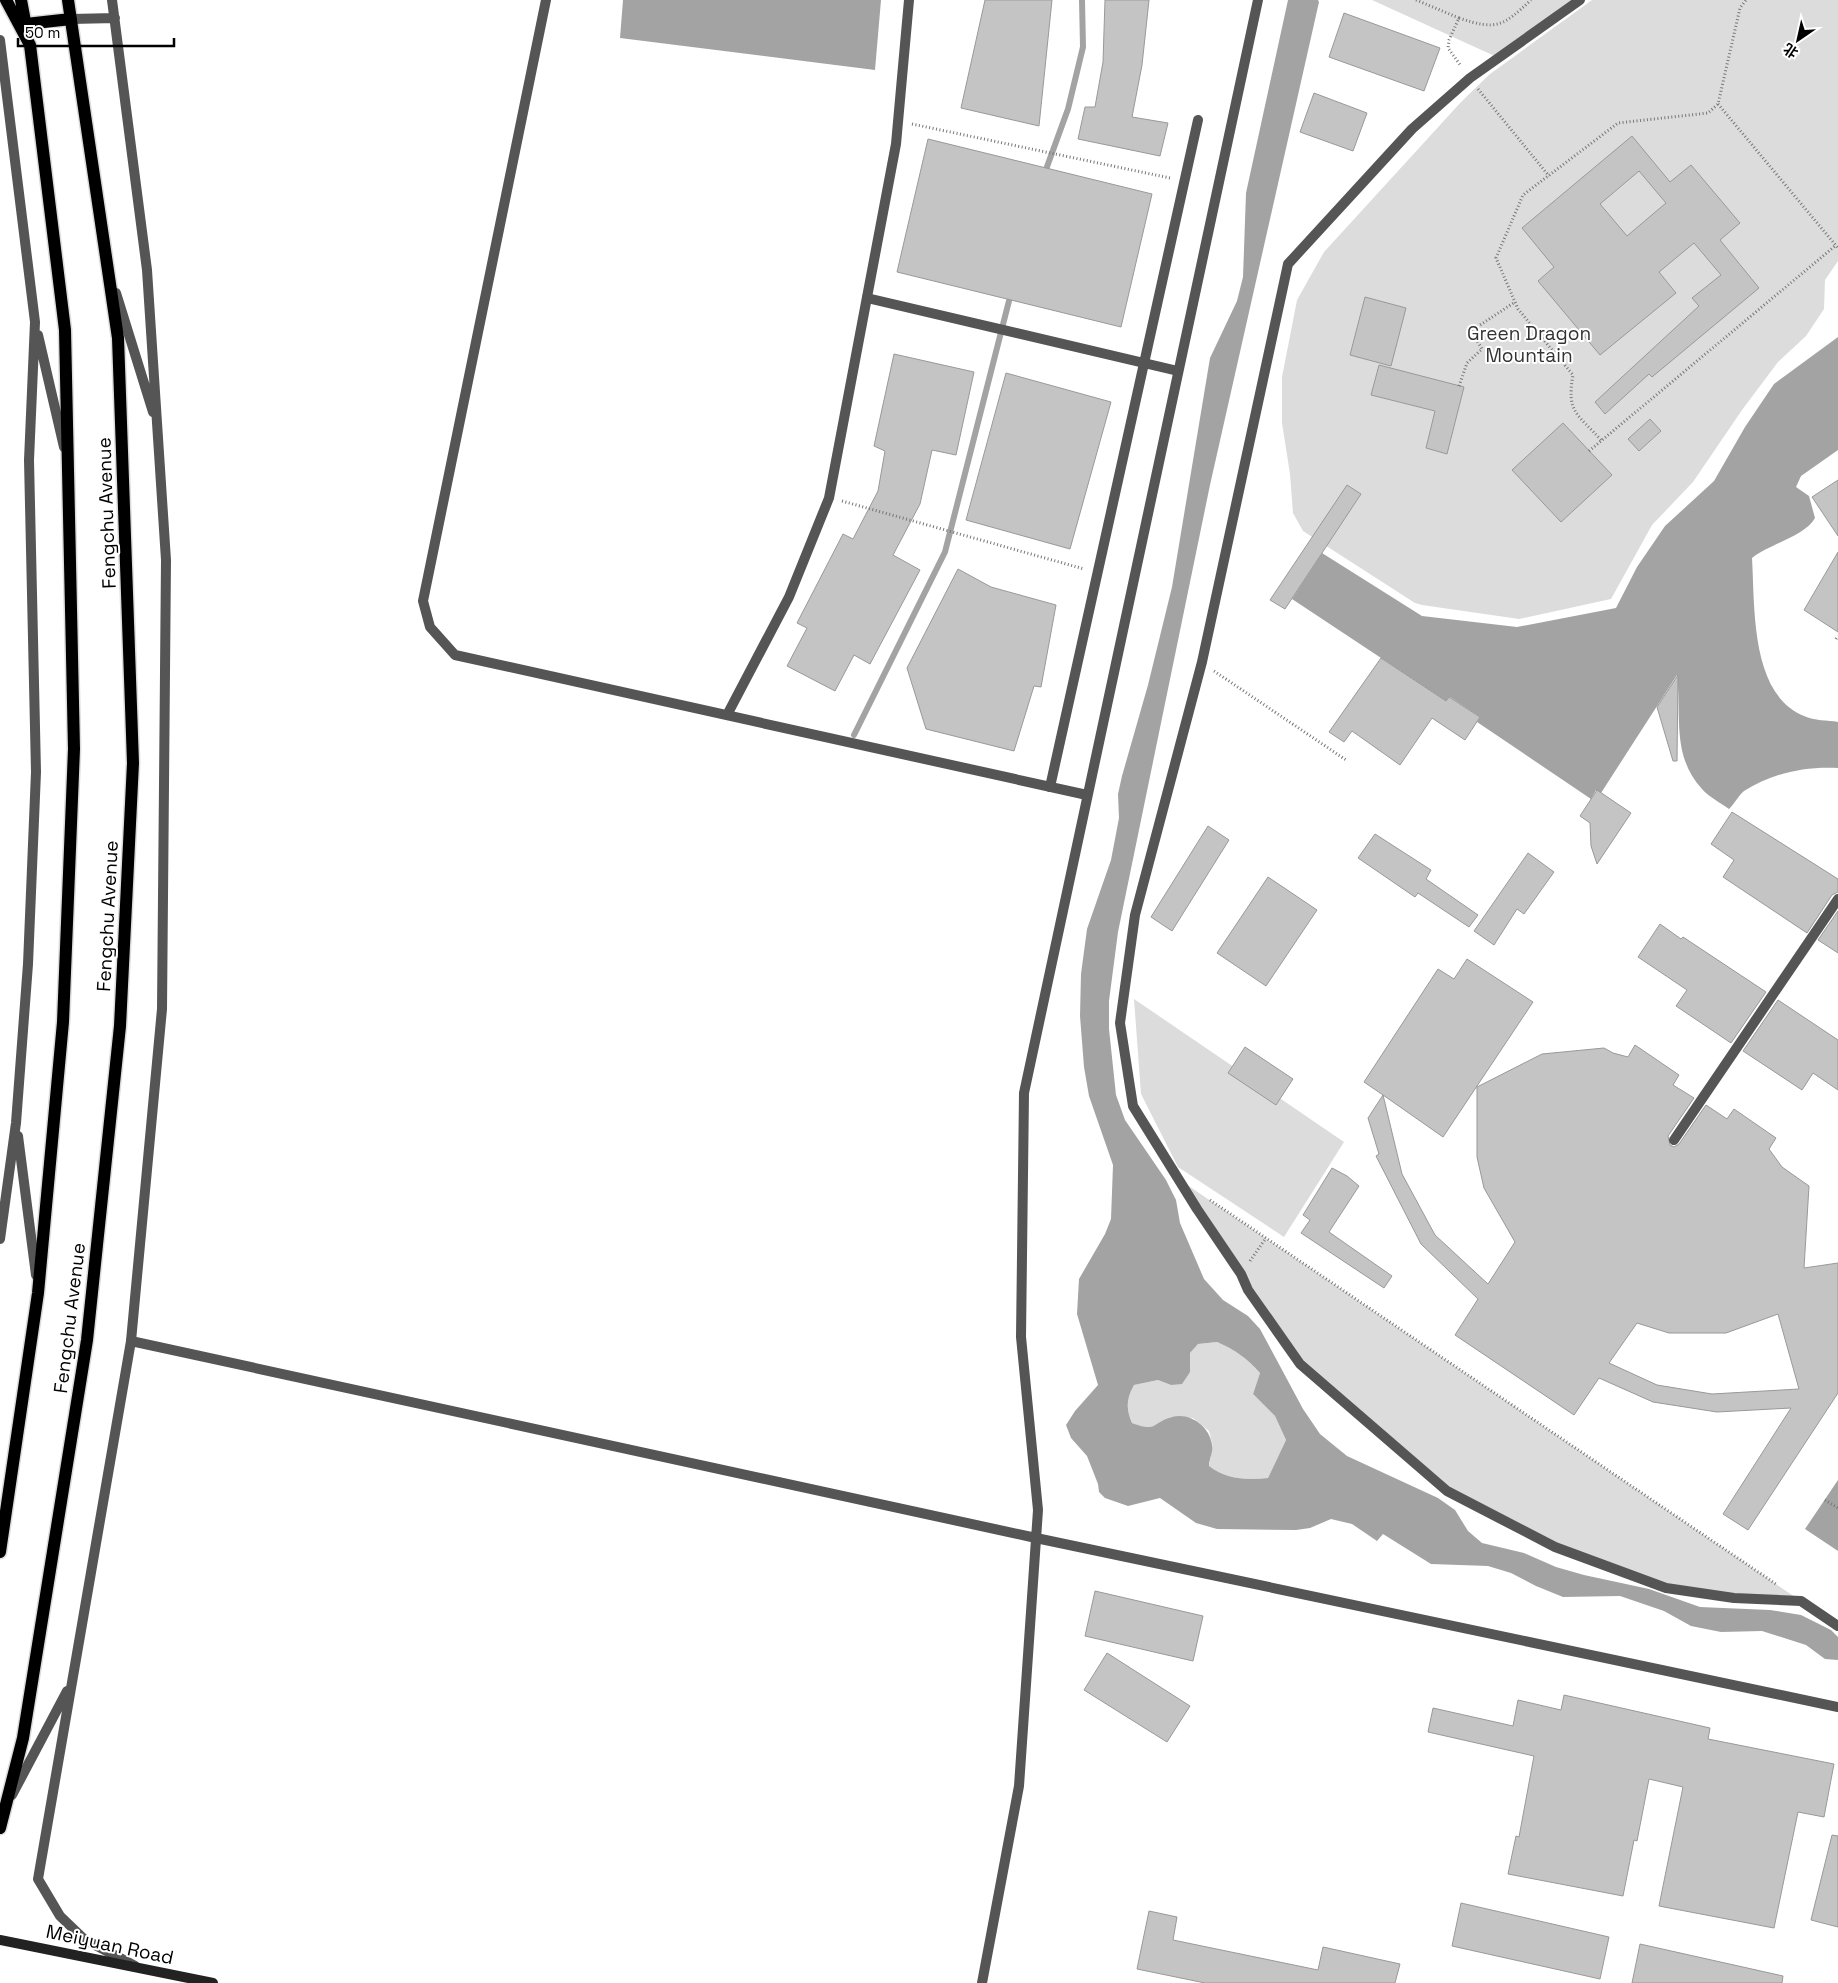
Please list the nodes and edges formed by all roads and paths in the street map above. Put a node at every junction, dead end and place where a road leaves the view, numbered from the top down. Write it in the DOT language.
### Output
graph roads {
  1 [pos="6,0"];
  2 [pos="21,0"];
  3 [pos="68,0"];
  4 [pos="112,0"];
  5 [pos="546,0"];
  6 [pos="909,0"];
  7 [pos="1258,0"];
  8 [pos="1416,0"];
  9 [pos="1531,0"];
  10 [pos="1580,0"];
  11 [pos="1746,0"];
  12 [pos="115,18"];
  13 [pos="1459,18"];
  14 [pos="71,19"];
  15 [pos="26,24"];
  16 [pos="0,40"];
  17 [pos="30,45"];
  18 [pos="1470,78"];
  19 [pos="1718,104"];
  20 [pos="1198,120"];
  21 [pos="898,121"];
  22 [pos="1549,176"];
  23 [pos="1185,181"];
  24 [pos="1836,247"];
  25 [pos="108,269"];
  26 [pos="867,298"];
  27 [pos="1515,302"];
  28 [pos="35,322"];
  29 [pos="1145,362"];
  30 [pos="1178,371"];
  31 [pos="1459,386"];
  32 [pos="158,428"];
  33 [pos="1601,440"];
  34 [pos="1589,451"];
  35 [pos="70,471"];
  36 [pos="829,498"];
  37 [pos="1098,573"];
  38 [pos="1202,662"];
  39 [pos="727,716"];
  40 [pos="1346,760"];
  41 [pos="1050,787"];
  42 [pos="1087,795"];
  43 [pos="1838,899"];
  44 [pos="16,1122"];
  45 [pos="1674,1140"];
  46 [pos="1209,1200"];
  47 [pos="1266,1238"];
  48 [pos="0,1239"];
  49 [pos="1241,1274"];
  50 [pos="38,1293"];
  51 [pos="131,1340"];
  52 [pos="1825,1500"];
  53 [pos="1838,1508"];
  54 [pos="1036,1538"];
  55 [pos="0,1552"];
  56 [pos="1777,1585"];
  57 [pos="1838,1626"];
  58 [pos="72,1682"];
  59 [pos="1838,1707"];
  60 [pos="5,1807"];
  61 [pos="0,1828"];
  62 [pos="0,1940"];
  63 [pos="138,1968"];
  64 [pos="213,1983"];
  65 [pos="982,1983"];
  1 -- 17 [label="main road, Fengchu Avenue"];
  2 -- 15 [label="main road, Fengchu Avenue"];
  3 -- 14 [label="main road, Fengchu Avenue"];
  4 -- 12 [label="street"];
  5 -- 39 [label="street"];
  6 -- 21 [label="street"];
  7 -- 30 [label="street"];
  8 -- 13 [label="path"];
  9 -- 13 [label="path"];
  10 -- 18 [label="street"];
  11 -- 19 [label="path"];
  12 -- 14 [label="street"];
  12 -- 32 [label="street"];
  13 -- 18 [label="path"];
  14 -- 15 [label="main road"];
  14 -- 25 [label="main road, Fengchu Avenue"];
  15 -- 17 [label="main road, Fengchu Avenue"];
  16 -- 28 [label="street"];
  17 -- 35 [label="main road, Fengchu Avenue"];
  18 -- 22 [label="path"];
  18 -- 38 [label="street"];
  19 -- 22 [label="path"];
  19 -- 24 [label="path"];
  20 -- 23 [label="street"];
  21 -- 23 [label="path"];
  21 -- 26 [label="street"];
  22 -- 27 [label="path"];
  23 -- 29 [label="street"];
  24 -- 33 [label="path"];
  25 -- 32 [label="street"];
  25 -- 60 [label="main road, Fengchu Avenue"];
  26 -- 29 [label="street"];
  26 -- 36 [label="street"];
  27 -- 31 [label="path"];
  27 -- 33 [label="path"];
  28 -- 35 [label="street"];
  28 -- 44 [label="street"];
  29 -- 30 [label="street"];
  29 -- 37 [label="street"];
  30 -- 42 [label="street"];
  32 -- 51 [label="street"];
  33 -- 34 [label="path"];
  35 -- 50 [label="main road, Fengchu Avenue"];
  36 -- 37 [label="path"];
  36 -- 39 [label="street"];
  37 -- 41 [label="street"];
  38 -- 40 [label="path"];
  38 -- 49 [label="street"];
  39 -- 41 [label="street"];
  41 -- 42 [label="street"];
  42 -- 54 [label="street"];
  43 -- 45 [label="street"];
  44 -- 48 [label="street"];
  44 -- 50 [label="street"];
  46 -- 47 [label="path"];
  47 -- 49 [label="path"];
  47 -- 56 [label="path"];
  49 -- 57 [label="street"];
  50 -- 55 [label="main road, Fengchu Avenue"];
  51 -- 54 [label="street"];
  51 -- 58 [label="street"];
  52 -- 53 [label="path"];
  54 -- 59 [label="street"];
  54 -- 65 [label="street"];
  58 -- 60 [label="street"];
  58 -- 63 [label="street"];
  60 -- 61 [label="main road, Fengchu Avenue"];
  62 -- 63 [label="main road, Meiyuan Road"];
  63 -- 64 [label="main road, Meiyuan Road"];
}
